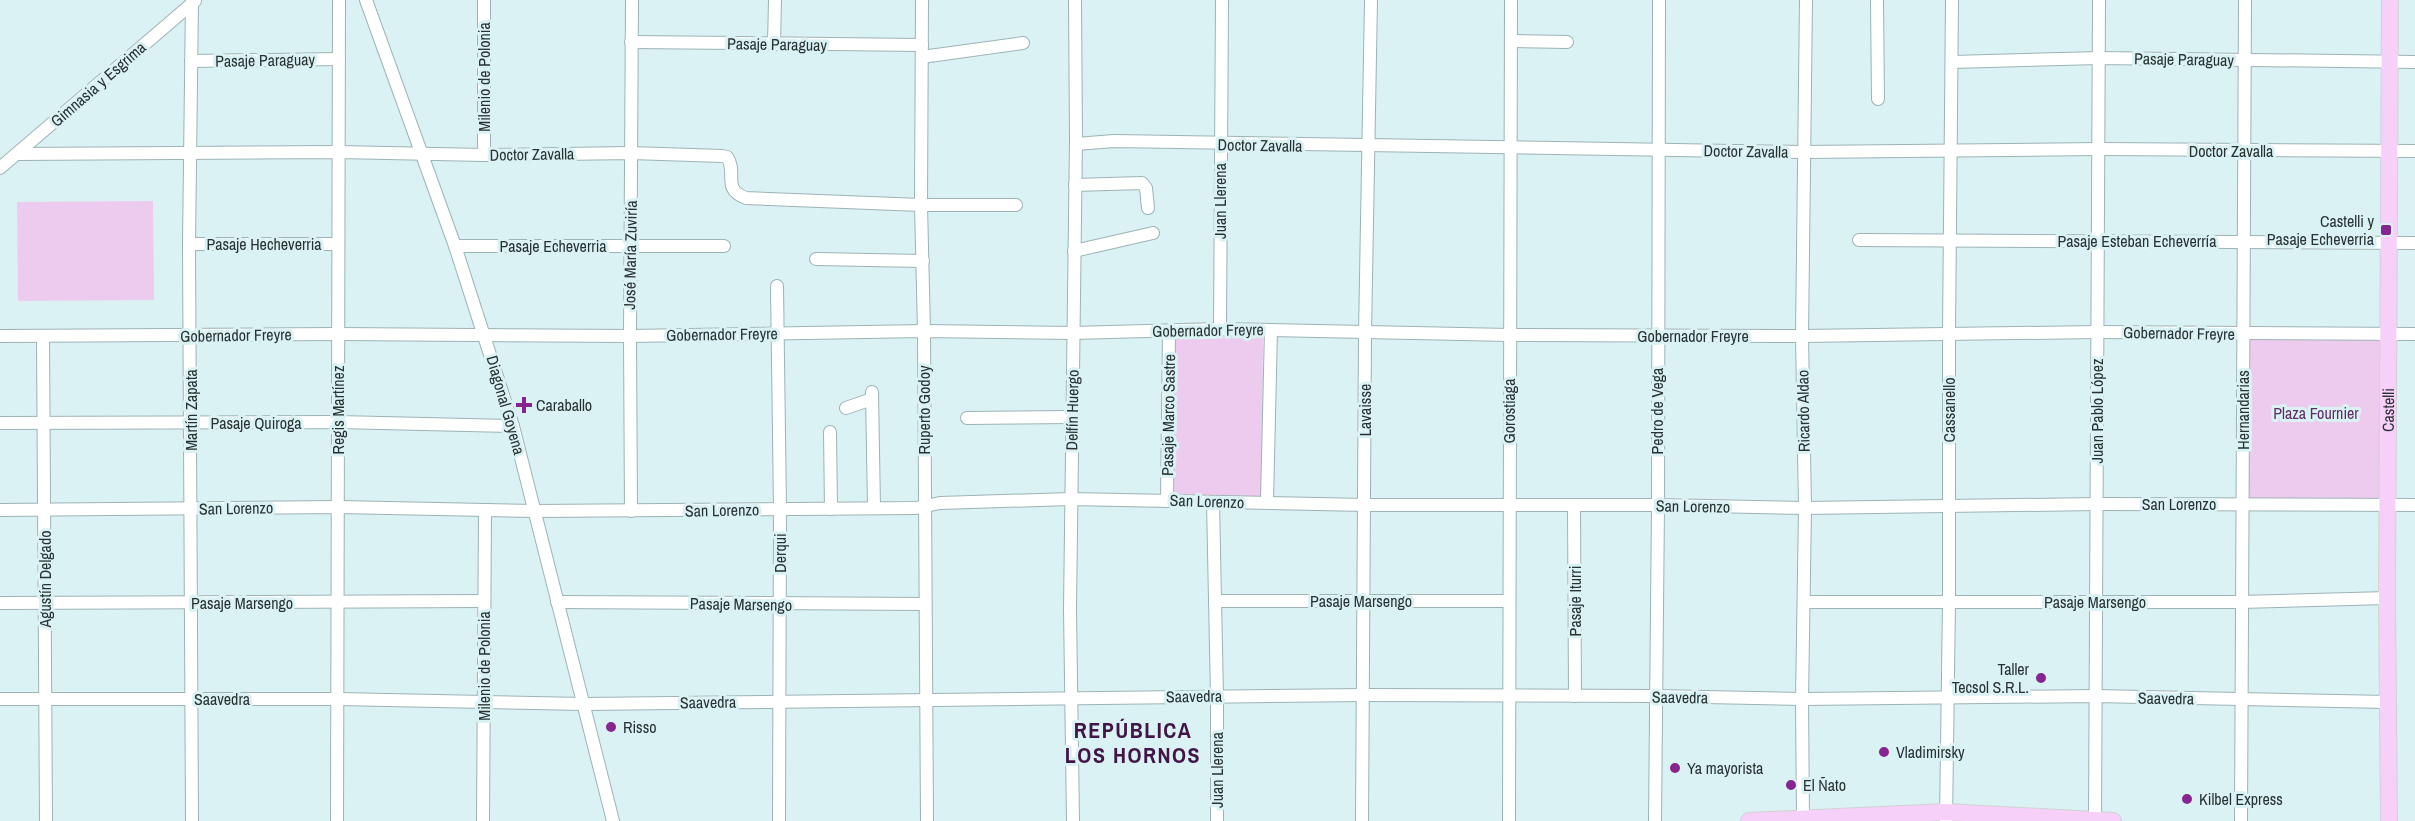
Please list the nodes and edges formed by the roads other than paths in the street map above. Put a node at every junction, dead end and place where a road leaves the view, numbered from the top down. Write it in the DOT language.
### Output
graph roads {
  1 [pos="339,0"];
  2 [pos="366,0"];
  3 [pos="484,0"];
  4 [pos="632,0"];
  5 [pos="775,0"];
  6 [pos="922,0"];
  7 [pos="1075,0"];
  8 [pos="1222,0"];
  9 [pos="1371,0"];
  10 [pos="1511,0"];
  11 [pos="1659,0"];
  12 [pos="1806,0"];
  13 [pos="1877,0"];
  14 [pos="1952,0"];
  15 [pos="2099,0"];
  16 [pos="2245,0"];
  17 [pos="2390,0"];
  18 [pos="193,1"];
  19 [pos="631,42"];
  20 [pos="1511,42"];
  21 [pos="1568,42"];
  22 [pos="1023,43"];
  23 [pos="774,45"];
  24 [pos="922,51"];
  25 [pos="2099,58"];
  26 [pos="339,59"];
  27 [pos="2244,60"];
  28 [pos="191,61"];
  29 [pos="1952,62"];
  30 [pos="2390,62"];
  31 [pos="2415,62"];
  32 [pos="1878,99"];
  33 [pos="1076,144"];
  34 [pos="1220,144"];
  35 [pos="1368,146"];
  36 [pos="1510,148"];
  37 [pos="1658,149"];
  38 [pos="2099,149"];
  39 [pos="1950,150"];
  40 [pos="2244,151"];
  41 [pos="2415,151"];
  42 [pos="190,152"];
  43 [pos="338,152"];
  44 [pos="1802,152"];
  45 [pos="2390,152"];
  46 [pos="422,153"];
  47 [pos="632,153"];
  48 [pos="17,154"];
  49 [pos="484,155"];
  50 [pos="0,168"];
  51 [pos="1076,185"];
  52 [pos="921,205"];
  53 [pos="1016,205"];
  54 [pos="1148,208"];
  55 [pos="1153,233"];
  56 [pos="1859,240"];
  57 [pos="2098,240"];
  58 [pos="1951,241"];
  59 [pos="2243,242"];
  60 [pos="2415,243"];
  61 [pos="189,244"];
  62 [pos="338,244"];
  63 [pos="2390,244"];
  64 [pos="455,246"];
  65 [pos="724,246"];
  66 [pos="630,247"];
  67 [pos="1074,251"];
  68 [pos="816,259"];
  69 [pos="923,261"];
  70 [pos="777,286"];
  71 [pos="1220,329"];
  72 [pos="1271,330"];
  73 [pos="924,331"];
  74 [pos="1169,331"];
  75 [pos="2097,332"];
  76 [pos="777,333"];
  77 [pos="1073,333"];
  78 [pos="1365,333"];
  79 [pos="338,334"];
  80 [pos="1949,334"];
  81 [pos="2242,334"];
  82 [pos="2390,334"];
  83 [pos="2415,334"];
  84 [pos="0,336"];
  85 [pos="190,336"];
  86 [pos="485,336"];
  87 [pos="630,336"];
  88 [pos="1509,336"];
  89 [pos="1657,336"];
  90 [pos="1802,336"];
  91 [pos="44,337"];
  92 [pos="846,408"];
  93 [pos="1072,417"];
  94 [pos="967,418"];
  95 [pos="338,422"];
  96 [pos="0,423"];
  97 [pos="44,423"];
  98 [pos="190,423"];
  99 [pos="513,426"];
  100 [pos="830,432"];
  101 [pos="1070,499"];
  102 [pos="1167,500"];
  103 [pos="1214,502"];
  104 [pos="1267,502"];
  105 [pos="2097,504"];
  106 [pos="1365,505"];
  107 [pos="1509,505"];
  108 [pos="1574,505"];
  109 [pos="1658,505"];
  110 [pos="2243,505"];
  111 [pos="2388,505"];
  112 [pos="924,506"];
  113 [pos="1949,506"];
  114 [pos="2415,506"];
  115 [pos="339,507"];
  116 [pos="192,508"];
  117 [pos="874,508"];
  118 [pos="1805,508"];
  119 [pos="780,509"];
  120 [pos="831,509"];
  121 [pos="0,510"];
  122 [pos="45,510"];
  123 [pos="485,511"];
  124 [pos="535,511"];
  125 [pos="631,511"];
  126 [pos="2387,598"];
  127 [pos="483,601"];
  128 [pos="1215,601"];
  129 [pos="1508,601"];
  130 [pos="1949,601"];
  131 [pos="557,602"];
  132 [pos="1363,602"];
  133 [pos="1804,602"];
  134 [pos="2241,602"];
  135 [pos="0,603"];
  136 [pos="46,603"];
  137 [pos="192,603"];
  138 [pos="339,603"];
  139 [pos="2095,603"];
  140 [pos="925,604"];
  141 [pos="780,605"];
  142 [pos="1364,695"];
  143 [pos="1217,696"];
  144 [pos="1509,696"];
  145 [pos="1575,696"];
  146 [pos="1655,696"];
  147 [pos="2095,696"];
  148 [pos="0,699"];
  149 [pos="45,699"];
  150 [pos="191,699"];
  151 [pos="338,699"];
  152 [pos="1071,699"];
  153 [pos="1802,699"];
  154 [pos="1948,699"];
  155 [pos="779,700"];
  156 [pos="927,700"];
  157 [pos="2241,700"];
  158 [pos="484,702"];
  159 [pos="2388,702"];
  160 [pos="584,704"];
  161 [pos="1946,817"];
  162 [pos="1803,820"];
  163 [pos="46,821"];
  164 [pos="192,821"];
  165 [pos="338,821"];
  166 [pos="483,821"];
  167 [pos="613,821"];
  168 [pos="779,821"];
  169 [pos="927,821"];
  170 [pos="1073,821"];
  171 [pos="1216,821"];
  172 [pos="1362,821"];
  173 [pos="1509,821"];
  174 [pos="1654,821"];
  175 [pos="1749,821"];
  176 [pos="2095,821"];
  177 [pos="2113,821"];
  178 [pos="2241,821"];
  179 [pos="2389,821"];
  1 -- 26 [label="street, Regis Martínez"];
  2 -- 46 [label="street, Diagonal Goyena"];
  3 -- 49 [label="street, Milenio de Polonia"];
  4 -- 19 [label="street, José María Zuviría"];
  5 -- 23 [label="street"];
  6 -- 24 [label="street, Ruperto Godoy"];
  7 -- 33 [label="street, Delfín Huergo"];
  8 -- 34 [label="street, Juan Llerena"];
  9 -- 35 [label="street, Lavaisse"];
  10 -- 20 [label="street, Gorostiaga"];
  11 -- 37 [label="street, Pedro de Vega"];
  12 -- 44 [label="street, Ricardo Aldao"];
  13 -- 32 [label="street"];
  14 -- 29 [label="street, Cassanello"];
  15 -- 25 [label="street, Juan Pablo López"];
  16 -- 27 [label="street, Hernandarias"];
  17 -- 30 [label="main road, Castelli"];
  18 -- 28 [label="street, Martín Zapata"];
  18 -- 48 [label="street, Gimnasia y Esgrima"];
  19 -- 23 [label="street, Pasaje Paraguay"];
  19 -- 47 [label="street, José María Zuviría"];
  20 -- 21 [label="street"];
  20 -- 36 [label="street, Gorostiaga"];
  22 -- 24 [label="street, Pasaje Paraguay"];
  23 -- 24 [label="street, Pasaje Paraguay"];
  24 -- 52 [label="street, Ruperto Godoy"];
  25 -- 27 [label="street, Pasaje Paraguay"];
  25 -- 29 [label="street, Pasaje Paraguay"];
  25 -- 38 [label="street, Juan Pablo López"];
  26 -- 28 [label="street, Pasaje Paraguay"];
  26 -- 43 [label="street, Regis Martínez"];
  27 -- 30 [label="street, Pasaje Paraguay"];
  27 -- 40 [label="street, Hernandarias"];
  28 -- 42 [label="street, Martín Zapata"];
  29 -- 39 [label="street, Cassanello"];
  30 -- 31 [label="street, Pasaje Paraguay"];
  30 -- 45 [label="main road, Castelli"];
  33 -- 34 [label="street, Doctor Zavalla"];
  33 -- 51 [label="street, Delfín Huergo"];
  34 -- 35 [label="street, Doctor Zavalla"];
  34 -- 71 [label="street, Juan Llerena"];
  35 -- 36 [label="street, Doctor Zavalla"];
  35 -- 78 [label="street, Lavaisse"];
  36 -- 37 [label="street, Doctor Zavalla"];
  36 -- 88 [label="street, Gorostiaga"];
  37 -- 44 [label="street, Doctor Zavalla"];
  37 -- 89 [label="street, Pedro de Vega"];
  38 -- 39 [label="street, Doctor Zavalla"];
  38 -- 40 [label="street, Doctor Zavalla"];
  38 -- 57 [label="street, Juan Pablo López"];
  39 -- 44 [label="street, Doctor Zavalla"];
  39 -- 58 [label="street, Cassanello"];
  40 -- 45 [label="street, Doctor Zavalla"];
  40 -- 59 [label="street, Hernandarias"];
  41 -- 45 [label="street, Doctor Zavalla"];
  42 -- 43 [label="street, Doctor Zavalla"];
  42 -- 48 [label="street, Doctor Zavalla"];
  42 -- 61 [label="street, Martín Zapata"];
  43 -- 46 [label="street, Doctor Zavalla"];
  43 -- 62 [label="street, Regis Martínez"];
  44 -- 90 [label="street, Ricardo Aldao"];
  45 -- 63 [label="main road, Castelli"];
  46 -- 49 [label="street, Doctor Zavalla"];
  46 -- 64 [label="street, Diagonal Goyena"];
  47 -- 49 [label="street, Doctor Zavalla"];
  47 -- 52 [label="street, Doctor Zavalla"];
  47 -- 66 [label="street, José María Zuviría"];
  48 -- 50 [label="street, Gimnasia y Esgrima"];
  51 -- 54 [label="street"];
  51 -- 67 [label="street, Delfín Huergo"];
  52 -- 53 [label="street, Doctor Zavalla"];
  52 -- 69 [label="street, Ruperto Godoy"];
  55 -- 67 [label="street"];
  56 -- 58 [label="street, Pasaje Esteban Echeverría"];
  57 -- 58 [label="street, Pasaje Esteban Echeverría"];
  57 -- 59 [label="street, Pasaje Esteban Echeverría"];
  57 -- 75 [label="street, Juan Pablo López"];
  58 -- 80 [label="street, Cassanello"];
  59 -- 63 [label="street, Pasaje Esteban Echeverría"];
  59 -- 81 [label="street, Hernandarias"];
  60 -- 63 [label="street, Pasaje Esteban Echeverría"];
  61 -- 62 [label="street, Pasaje Hecheverria"];
  61 -- 85 [label="street, Martín Zapata"];
  62 -- 79 [label="street, Regis Martínez"];
  63 -- 82 [label="main road, Castelli"];
  64 -- 66 [label="street, Pasaje Echeverria"];
  64 -- 86 [label="street, Diagonal Goyena"];
  65 -- 66 [label="street, Pasaje Echeverria"];
  66 -- 87 [label="street, José María Zuviría"];
  67 -- 77 [label="street, Delfín Huergo"];
  68 -- 69 [label="street"];
  69 -- 73 [label="street, Ruperto Godoy"];
  70 -- 76 [label="street, Derqui"];
  71 -- 72 [label="street, Gobernador Freyre"];
  71 -- 74 [label="street, Gobernador Freyre"];
  72 -- 78 [label="street, Gobernador Freyre"];
  72 -- 104 [label="street"];
  73 -- 76 [label="street, Gobernador Freyre"];
  73 -- 77 [label="street, Gobernador Freyre"];
  73 -- 112 [label="street, Ruperto Godoy"];
  74 -- 77 [label="street, Gobernador Freyre"];
  74 -- 102 [label="street, Pasaje Marco Sastre"];
  75 -- 80 [label="street, Gobernador Freyre"];
  75 -- 81 [label="street, Gobernador Freyre"];
  75 -- 105 [label="street, Juan Pablo López"];
  76 -- 87 [label="street, Gobernador Freyre"];
  76 -- 119 [label="street, Derqui"];
  77 -- 93 [label="street, Delfín Huergo"];
  78 -- 88 [label="street, Gobernador Freyre"];
  78 -- 106 [label="street, Lavaisse"];
  79 -- 85 [label="street, Gobernador Freyre"];
  79 -- 86 [label="street, Gobernador Freyre"];
  79 -- 95 [label="street, Regis Martínez"];
  80 -- 90 [label="street, Gobernador Freyre"];
  80 -- 113 [label="street, Cassanello"];
  81 -- 82 [label="street, Gobernador Freyre"];
  81 -- 110 [label="street, Hernandarias"];
  82 -- 83 [label="street, Gobernador Freyre"];
  82 -- 111 [label="main road, Castelli"];
  84 -- 91 [label="street, Gobernador Freyre"];
  85 -- 91 [label="street, Gobernador Freyre"];
  85 -- 98 [label="street, Martín Zapata"];
  86 -- 87 [label="street, Gobernador Freyre"];
  86 -- 99 [label="street, Diagonal Goyena"];
  87 -- 125 [label="street, José María Zuviría"];
  88 -- 89 [label="street, Gobernador Freyre"];
  88 -- 107 [label="street, Gorostiaga"];
  89 -- 90 [label="street, Gobernador Freyre"];
  89 -- 109 [label="street, Pedro de Vega"];
  90 -- 118 [label="street, Ricardo Aldao"];
  91 -- 97 [label="street, Agustín Delgado"];
  92 -- 117 [label="street"];
  93 -- 94 [label="street"];
  93 -- 101 [label="street, Delfín Huergo"];
  95 -- 98 [label="street, Pasaje Quiroga"];
  95 -- 99 [label="street, Pasaje Quiroga"];
  95 -- 115 [label="street, Regis Martínez"];
  96 -- 97 [label="street, Pasaje Quiroga"];
  97 -- 98 [label="street, Pasaje Quiroga"];
  97 -- 122 [label="street, Agustín Delgado"];
  98 -- 116 [label="street, Martín Zapata"];
  99 -- 124 [label="street, Diagonal Goyena"];
  100 -- 120 [label="street"];
  101 -- 102 [label="street, San Lorenzo"];
  101 -- 112 [label="street, San Lorenzo"];
  101 -- 152 [label="street, Delfín Huergo"];
  102 -- 103 [label="street, San Lorenzo"];
  103 -- 104 [label="street, San Lorenzo"];
  103 -- 128 [label="street, Juan Llerena"];
  104 -- 106 [label="street, San Lorenzo"];
  105 -- 110 [label="street, San Lorenzo"];
  105 -- 113 [label="street, San Lorenzo"];
  105 -- 139 [label="street, Juan Pablo López"];
  106 -- 107 [label="street, San Lorenzo"];
  106 -- 132 [label="street, Lavaisse"];
  107 -- 108 [label="street, San Lorenzo"];
  107 -- 129 [label="street, Gorostiaga"];
  108 -- 109 [label="street, San Lorenzo"];
  108 -- 145 [label="street, Pasaje Iturri"];
  109 -- 118 [label="street, San Lorenzo"];
  109 -- 146 [label="street, Pedro de Vega"];
  110 -- 111 [label="street, San Lorenzo"];
  110 -- 134 [label="street, Hernandarias"];
  111 -- 114 [label="street, San Lorenzo"];
  111 -- 126 [label="main road, Castelli"];
  112 -- 117 [label="street, San Lorenzo"];
  112 -- 140 [label="street, Ruperto Godoy"];
  113 -- 118 [label="street, San Lorenzo"];
  113 -- 130 [label="street, Cassanello"];
  115 -- 116 [label="street, San Lorenzo"];
  115 -- 123 [label="street, San Lorenzo"];
  115 -- 138 [label="street, Regis Martínez"];
  116 -- 122 [label="street, San Lorenzo"];
  116 -- 137 [label="street, Martín Zapata"];
  117 -- 120 [label="street, San Lorenzo"];
  118 -- 133 [label="street, Ricardo Aldao"];
  119 -- 120 [label="street, San Lorenzo"];
  119 -- 125 [label="street, San Lorenzo"];
  119 -- 141 [label="street, Derqui"];
  121 -- 122 [label="street, San Lorenzo"];
  122 -- 136 [label="street, Agustín Delgado"];
  123 -- 124 [label="street, San Lorenzo"];
  123 -- 127 [label="street, Milenio de Polonia"];
  124 -- 125 [label="street, San Lorenzo"];
  124 -- 131 [label="street, Diagonal Goyena"];
  126 -- 134 [label="street, Pasaje Marsengo"];
  126 -- 159 [label="main road, Castelli"];
  127 -- 138 [label="street, Pasaje Marsengo"];
  127 -- 158 [label="street, Milenio de Polonia"];
  128 -- 132 [label="street, Pasaje Marsengo"];
  128 -- 143 [label="street, Juan Llerena"];
  129 -- 132 [label="street, Pasaje Marsengo"];
  129 -- 144 [label="street, Gorostiaga"];
  130 -- 133 [label="street, Pasaje Marsengo"];
  130 -- 139 [label="street, Pasaje Marsengo"];
  130 -- 154 [label="street, Cassanello"];
  131 -- 141 [label="street, Pasaje Marsengo"];
  131 -- 160 [label="street, Diagonal Goyena"];
  132 -- 142 [label="street, Lavaisse"];
  133 -- 153 [label="street, Ricardo Aldao"];
  134 -- 139 [label="street, Pasaje Marsengo"];
  134 -- 157 [label="street, Hernandarias"];
  135 -- 136 [label="street, Pasaje Marsengo"];
  136 -- 137 [label="street, Pasaje Marsengo"];
  136 -- 149 [label="street, Agustín Delgado"];
  137 -- 138 [label="street, Pasaje Marsengo"];
  137 -- 150 [label="street, Martín Zapata"];
  138 -- 151 [label="street, Regis Martínez"];
  139 -- 147 [label="street, Juan Pablo López"];
  140 -- 141 [label="street, Pasaje Marsengo"];
  140 -- 156 [label="street, Ruperto Godoy"];
  141 -- 155 [label="street, Derqui"];
  142 -- 143 [label="street, Saavedra"];
  142 -- 144 [label="street, Saavedra"];
  142 -- 172 [label="street, Lavaisse"];
  143 -- 152 [label="street, Saavedra"];
  143 -- 171 [label="street, Juan Llerena"];
  144 -- 145 [label="street, Saavedra"];
  144 -- 173 [label="street, Gorostiaga"];
  145 -- 146 [label="street, Saavedra"];
  146 -- 153 [label="street, Saavedra"];
  146 -- 174 [label="street, Pedro de Vega"];
  147 -- 154 [label="street, Saavedra"];
  147 -- 157 [label="street, Saavedra"];
  147 -- 176 [label="street, Juan Pablo López"];
  148 -- 149 [label="street, Saavedra"];
  149 -- 150 [label="street, Saavedra"];
  149 -- 163 [label="street, Agustín Delgado"];
  150 -- 151 [label="street, Saavedra"];
  150 -- 164 [label="street, Martín Zapata"];
  151 -- 158 [label="street, Saavedra"];
  151 -- 165 [label="street, Regis Martínez"];
  152 -- 156 [label="street, Saavedra"];
  152 -- 170 [label="street, Delfín Huergo"];
  153 -- 154 [label="street, Saavedra"];
  153 -- 162 [label="street, Ricardo Aldao"];
  154 -- 161 [label="street, Cassanello"];
  155 -- 156 [label="street, Saavedra"];
  155 -- 160 [label="street, Saavedra"];
  155 -- 168 [label="street, Derqui"];
  156 -- 169 [label="street, Ruperto Godoy"];
  157 -- 159 [label="street, Saavedra"];
  157 -- 178 [label="street, Hernandarias"];
  158 -- 160 [label="street, Saavedra"];
  158 -- 166 [label="street, Milenio de Polonia"];
  159 -- 179 [label="main road, Castelli"];
  160 -- 167 [label="street, Diagonal Goyena"];
  161 -- 162 [label="main road"];
  161 -- 176 [label="main road"];
  162 -- 175 [label="main road"];
  176 -- 177 [label="main road"];
}
